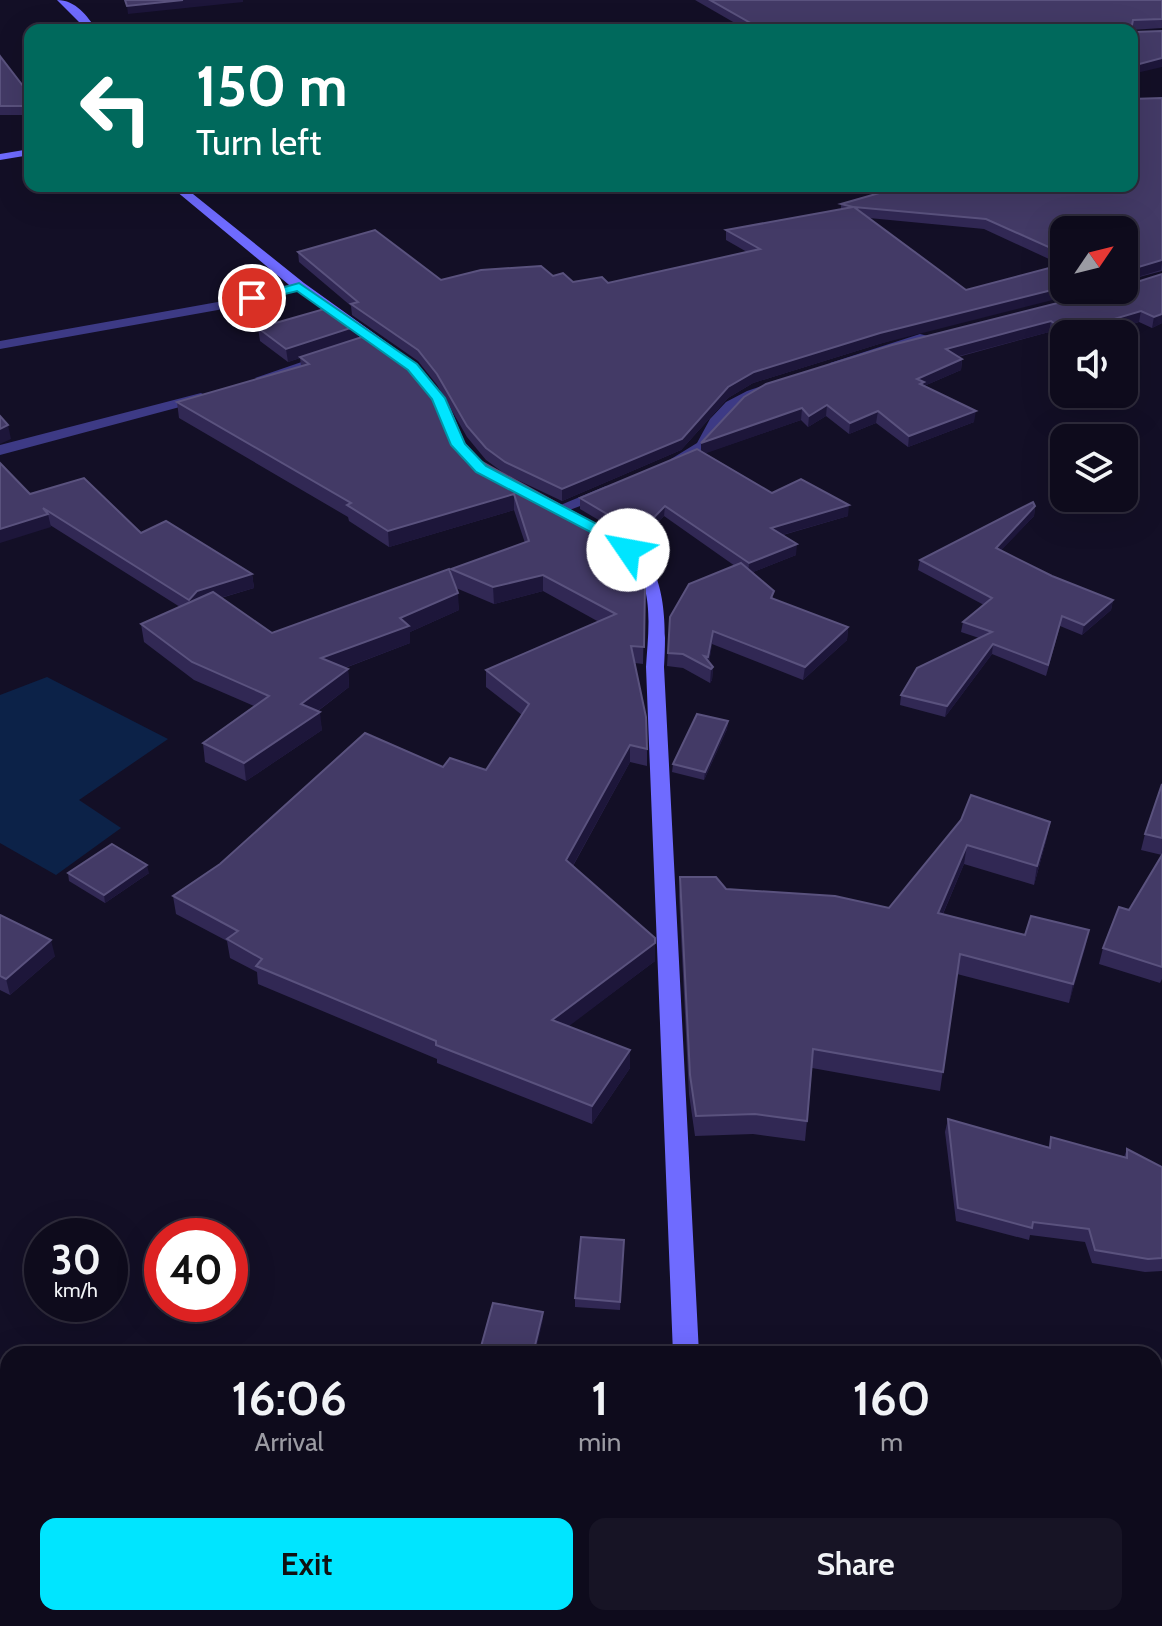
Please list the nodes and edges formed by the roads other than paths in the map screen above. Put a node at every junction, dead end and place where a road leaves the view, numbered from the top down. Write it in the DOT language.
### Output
graph roads {
  1 [pos="62,0"];
  2 [pos="88,24"];
  3 [pos="24,153"];
  4 [pos="0,157"];
  5 [pos="183,192"];
  6 [pos="299,286"];
  7 [pos="945,335"];
  8 [pos="0,345"];
  9 [pos="360,346"];
  10 [pos="826,367"];
  11 [pos="786,382"];
  12 [pos="241,385"];
  13 [pos="214,393"];
  14 [pos="0,450"];
  15 [pos="666,467"];
  16 [pos="481,469"];
  17 [pos="615,488"];
  18 [pos="686,1346"];
  1 -- 2 [label="street"];
  3 -- 4 [label="street"];
  5 -- 6 [label="street"];
  6 -- 8 [label="street"];
  6 -- 9 [label="street"];
  7 -- 10 [label="street"];
  9 -- 12 [label="street"];
  9 -- 16 [label="street"];
  11 -- 15 [label="street"];
  13 -- 14 [label="street"];
  17 -- 18 [label="street"];
}
